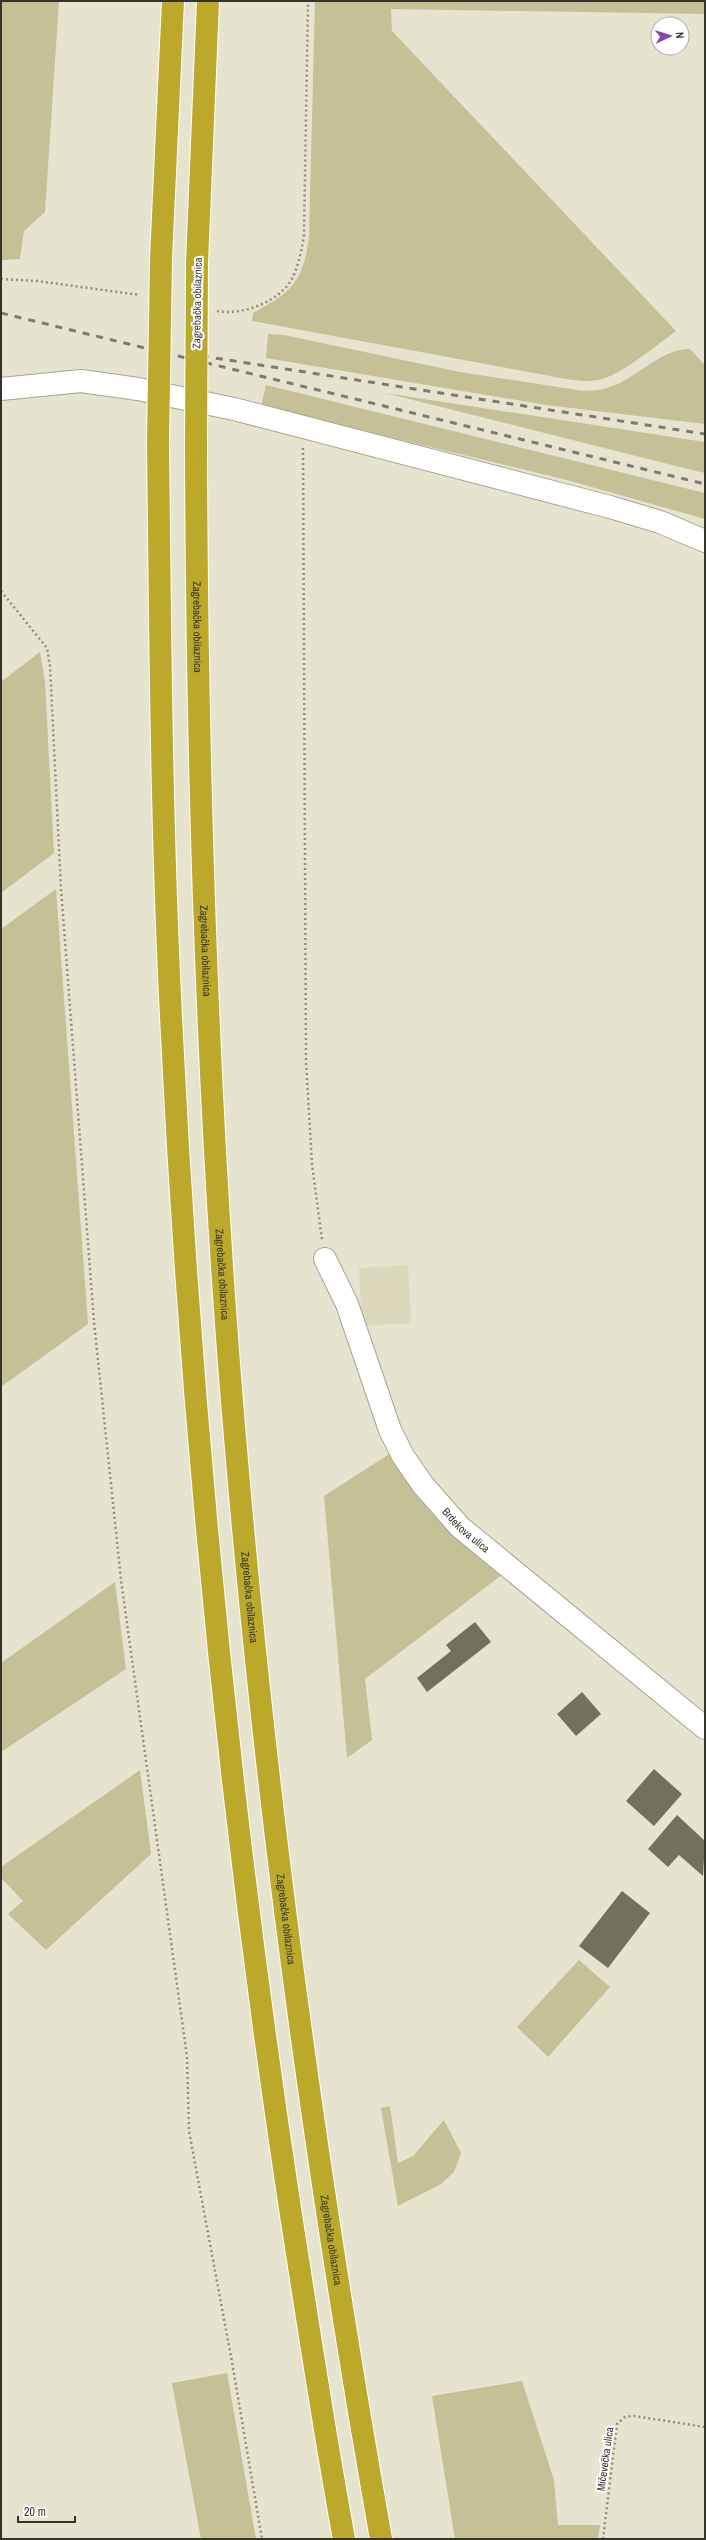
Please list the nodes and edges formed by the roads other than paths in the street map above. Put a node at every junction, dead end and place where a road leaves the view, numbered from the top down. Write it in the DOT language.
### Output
graph roads {
  1 [pos="172,1"];
  2 [pos="208,1"];
  3 [pos="1,389"];
  4 [pos="705,541"];
  5 [pos="325,1259"];
  6 [pos="705,1728"];
  7 [pos="344,2539"];
  8 [pos="381,2539"];
  1 -- 7 [label="highway, bridge"];
  2 -- 8 [label="highway, Zagrebačka obilaznica, bridge"];
  3 -- 4 [label="street"];
  5 -- 6 [label="street, Brdekova ulica"];
}
